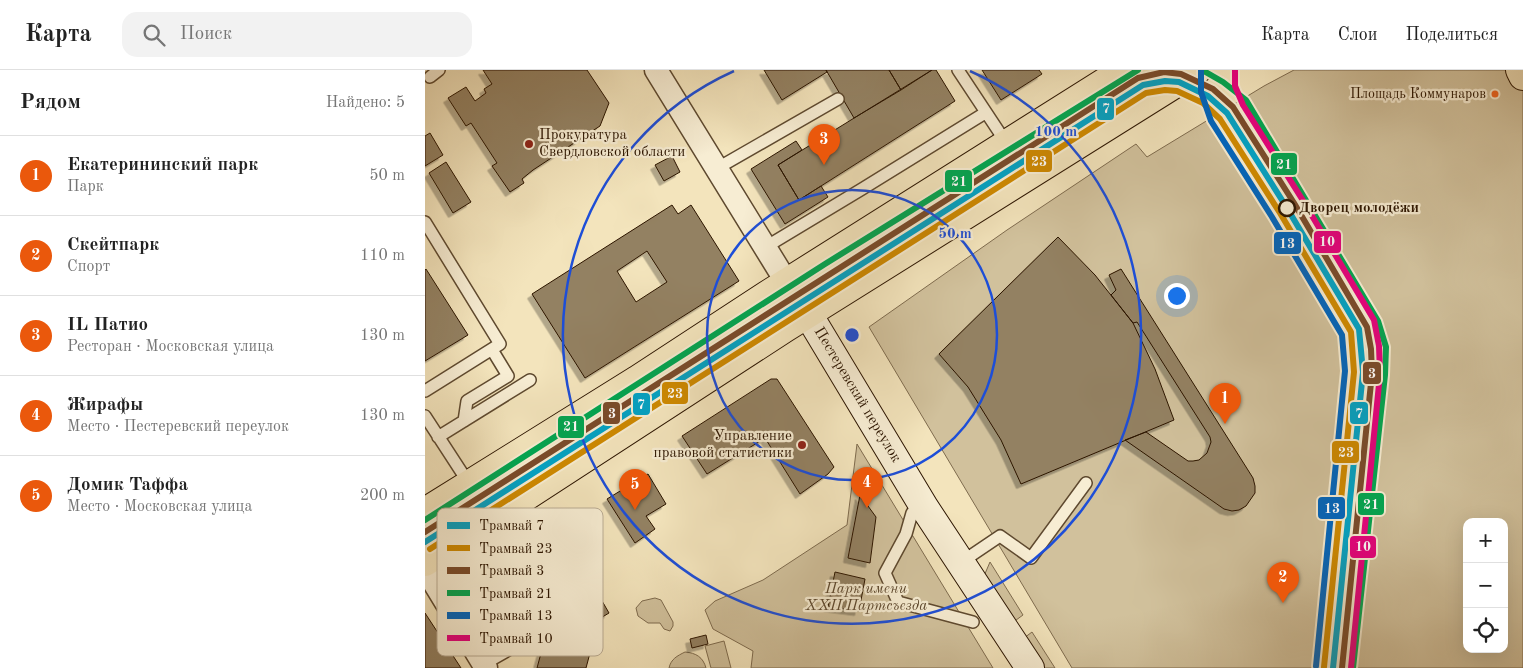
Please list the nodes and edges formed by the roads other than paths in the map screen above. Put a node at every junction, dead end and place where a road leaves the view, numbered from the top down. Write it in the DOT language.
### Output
graph roads {
  1 [pos="655,70"];
  2 [pos="958,70"];
  3 [pos="1125,70"];
  4 [pos="1197,70"];
  5 [pos="1520,70"];
  6 [pos="1523,76"];
  7 [pos="838,99"];
  8 [pos="985,113"];
  9 [pos="1007,144"];
  10 [pos="716,169"];
  11 [pos="425,222"];
  12 [pos="764,248"];
  13 [pos="787,283"];
  14 [pos="808,314"];
  15 [pos="494,354"];
  16 [pos="530,380"];
  17 [pos="425,390"];
  18 [pos="425,416"];
  19 [pos="464,422"];
  20 [pos="438,437"];
  21 [pos="1086,483"];
  22 [pos="469,484"];
  23 [pos="924,507"];
  24 [pos="485,508"];
  25 [pos="509,508"];
  26 [pos="425,512"];
  27 [pos="437,554"];
  28 [pos="425,562"];
  29 [pos="960,563"];
  30 [pos="425,568"];
  31 [pos="437,588"];
  32 [pos="973,622"];
  33 [pos="501,656"];
  34 [pos="485,666"];
  35 [pos="1030,668"];
  1 -- 10 [label="street, Пестеревский переулок"];
  2 -- 8 [label="lane"];
  3 -- 9 [label="main road"];
  4 -- 14 [label="main road"];
  5 -- 6 [label="main road"];
  7 -- 10 [label="lane"];
  8 -- 9 [label="lane"];
  8 -- 12 [label="lane"];
  9 -- 13 [label="main road"];
  10 -- 12 [label="street, Пестеревский переулок"];
  11 -- 17 [label="lane"];
  12 -- 13 [label="street, Пестеревский переулок"];
  13 -- 14 [label="main road, Пестеревский переулок"];
  13 -- 22 [label="main road"];
  14 -- 23 [label="main road, Пестеревский переулок"];
  14 -- 25 [label="main road"];
  15 -- 19 [label="lane"];
  16 -- 19 [label="lane"];
  18 -- 20 [label="lane"];
  19 -- 20 [label="lane"];
  20 -- 22 [label="lane"];
  21 -- 29 [label="lane"];
  22 -- 24 [label="lane"];
  22 -- 26 [label="main road"];
  23 -- 29 [label="main road, Пестеревский переулок"];
  23 -- 32 [label="lane"];
  27 -- 28 [label="main road"];
  29 -- 35 [label="main road, Пестеревский переулок"];
  30 -- 31 [label="street"];
  33 -- 34 [label="lane"];
}
